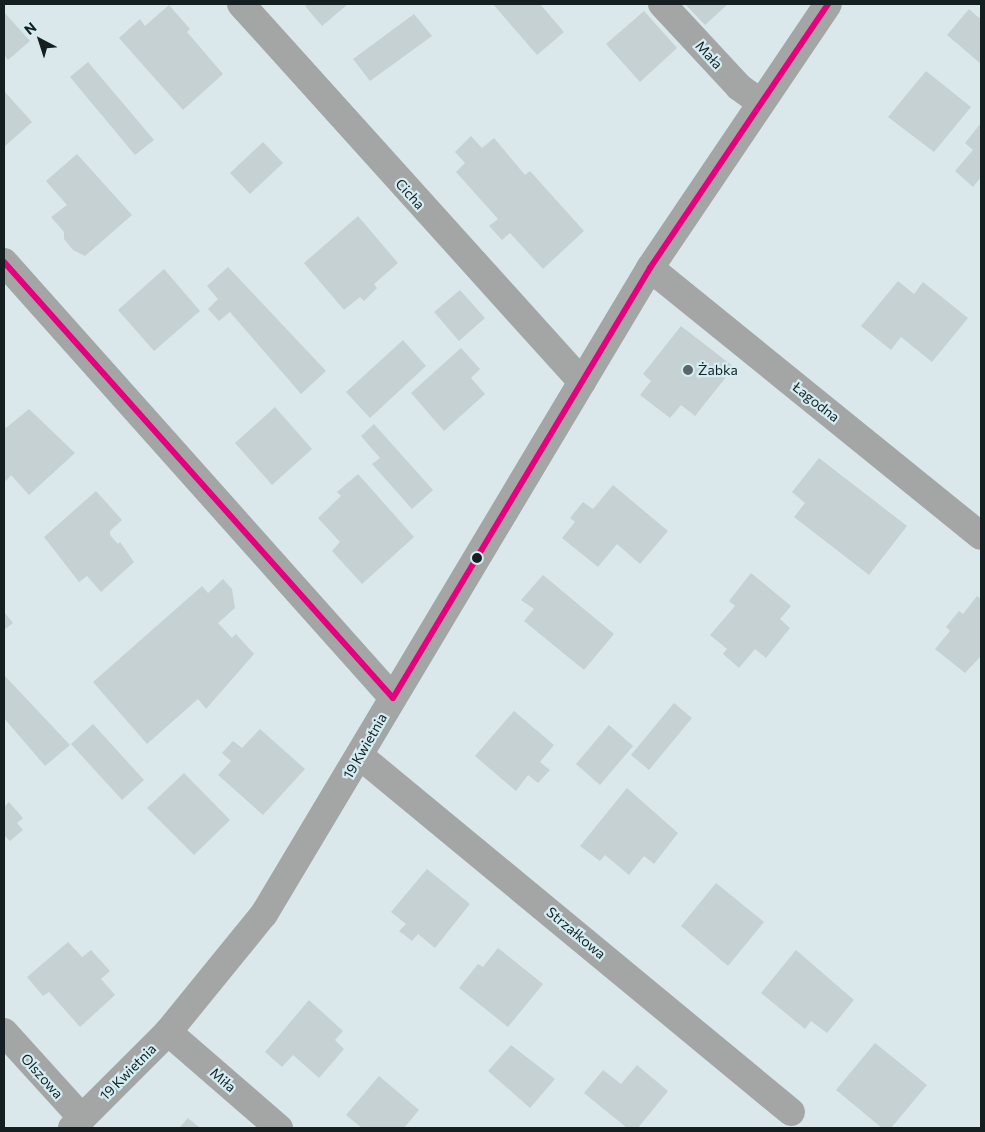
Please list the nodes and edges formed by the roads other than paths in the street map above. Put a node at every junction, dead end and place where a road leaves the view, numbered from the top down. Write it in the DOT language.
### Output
graph roads {
  1 [pos="240,4"];
  2 [pos="662,4"];
  3 [pos="828,4"];
  4 [pos="760,102"];
  5 [pos="4,262"];
  6 [pos="650,268"];
  7 [pos="582,382"];
  8 [pos="981,536"];
  9 [pos="393,698"];
  10 [pos="360,756"];
  11 [pos="4,1032"];
  12 [pos="168,1032"];
  13 [pos="791,1112"];
  14 [pos="77,1123"];
  15 [pos="279,1128"];
  1 -- 7 [label="street, Cicha"];
  2 -- 4 [label="street, Mała"];
  3 -- 4 [label="street, 19 Kwietnia"];
  4 -- 6 [label="street, 19 Kwietnia"];
  5 -- 9 [label="street"];
  6 -- 7 [label="street, 19 Kwietnia"];
  6 -- 8 [label="street, Łagodna"];
  7 -- 9 [label="street, 19 Kwietnia"];
  9 -- 10 [label="street, 19 Kwietnia"];
  10 -- 12 [label="street, 19 Kwietnia"];
  10 -- 13 [label="street, Strzałkowa"];
  11 -- 14 [label="street, Olszowa"];
  12 -- 14 [label="street, 19 Kwietnia"];
  12 -- 15 [label="street, Miła"];
}
